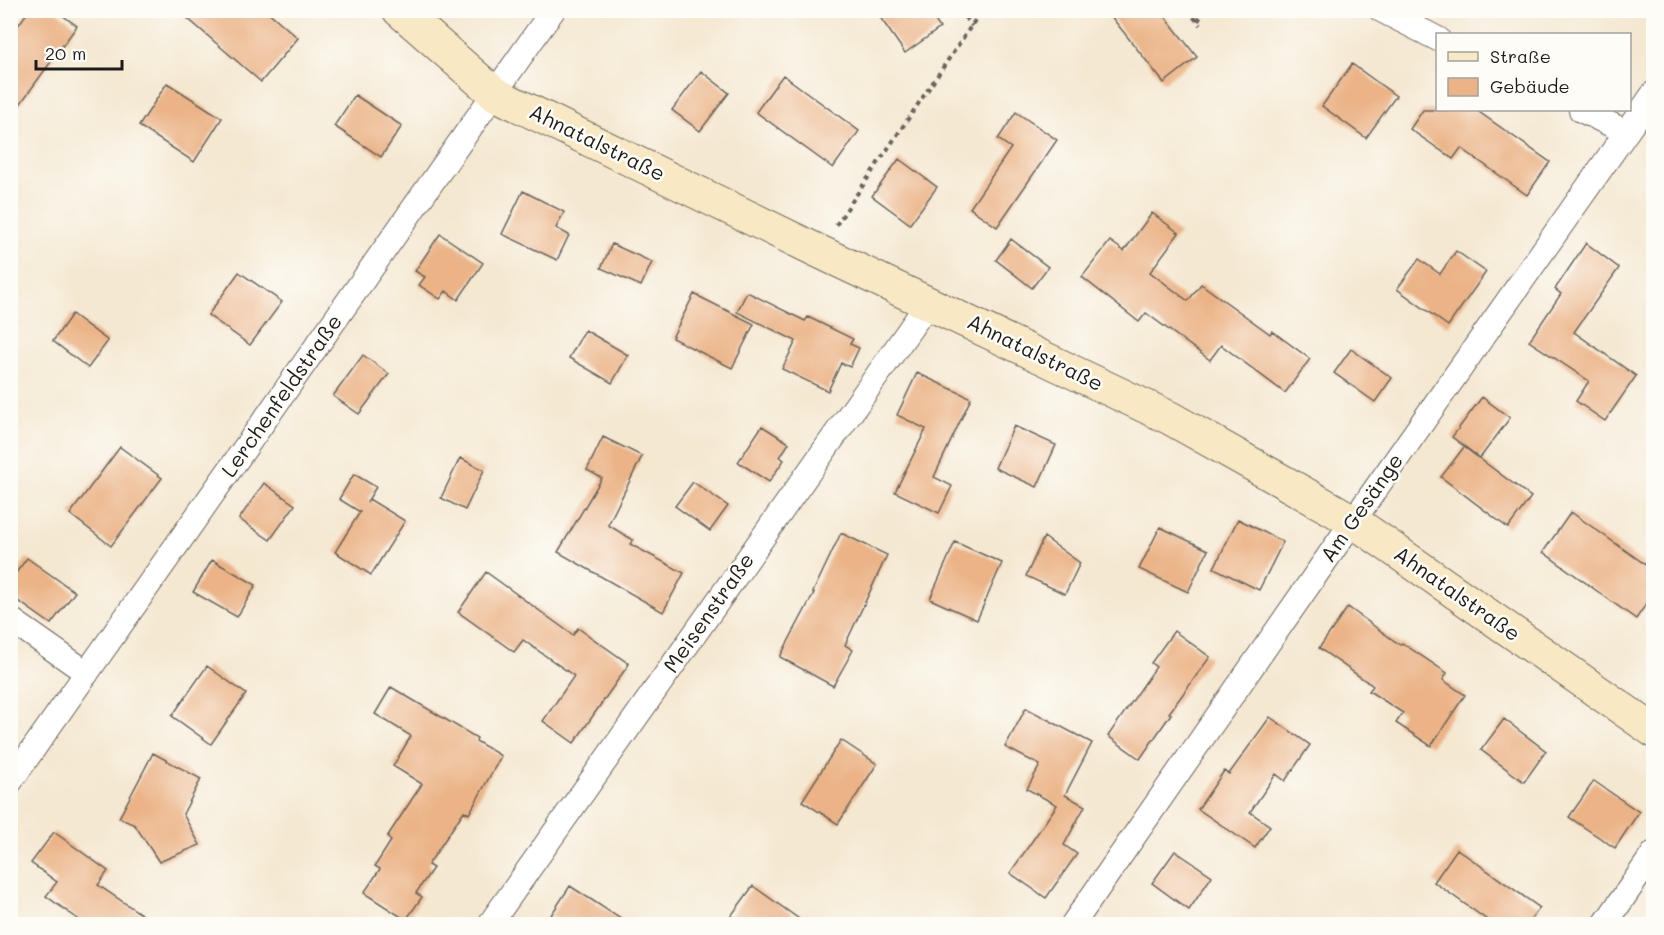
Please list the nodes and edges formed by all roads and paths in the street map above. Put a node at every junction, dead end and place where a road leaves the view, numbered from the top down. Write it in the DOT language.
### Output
graph roads {
  1 [pos="399,10"];
  2 [pos="553,10"];
  3 [pos="960,10"];
  4 [pos="982,10"];
  5 [pos="1188,10"];
  6 [pos="1381,10"];
  7 [pos="1203,13"];
  8 [pos="972,26"];
  9 [pos="1436,38"];
  10 [pos="1653,93"];
  11 [pos="495,94"];
  12 [pos="1583,111"];
  13 [pos="1626,132"];
  14 [pos="818,251"];
  15 [pos="929,302"];
  16 [pos="1353,521"];
  17 [pos="10,619"];
  18 [pos="87,673"];
  19 [pos="1653,731"];
  20 [pos="10,782"];
  21 [pos="1653,853"];
  22 [pos="490,924"];
  23 [pos="1072,924"];
  24 [pos="1605,924"];
  1 -- 11 [label="street, Ahnatalstraße"];
  2 -- 11 [label="street, Lerchenfeldstraße"];
  3 -- 8 [label="path"];
  4 -- 8 [label="path"];
  5 -- 7 [label="path"];
  6 -- 9 [label="street"];
  8 -- 14 [label="path"];
  10 -- 13 [label="street, Am Gesänge"];
  11 -- 14 [label="street, Ahnatalstraße"];
  11 -- 18 [label="street, Lerchenfeldstraße"];
  12 -- 13 [label="street"];
  13 -- 16 [label="street, Am Gesänge"];
  14 -- 15 [label="street, Ahnatalstraße"];
  15 -- 16 [label="street, Ahnatalstraße"];
  15 -- 22 [label="street, Meisenstraße"];
  16 -- 19 [label="street, Ahnatalstraße"];
  16 -- 23 [label="street, Am Gesänge"];
  17 -- 18 [label="street"];
  18 -- 20 [label="street, Lerchenfeldstraße"];
  21 -- 24 [label="street"];
}
